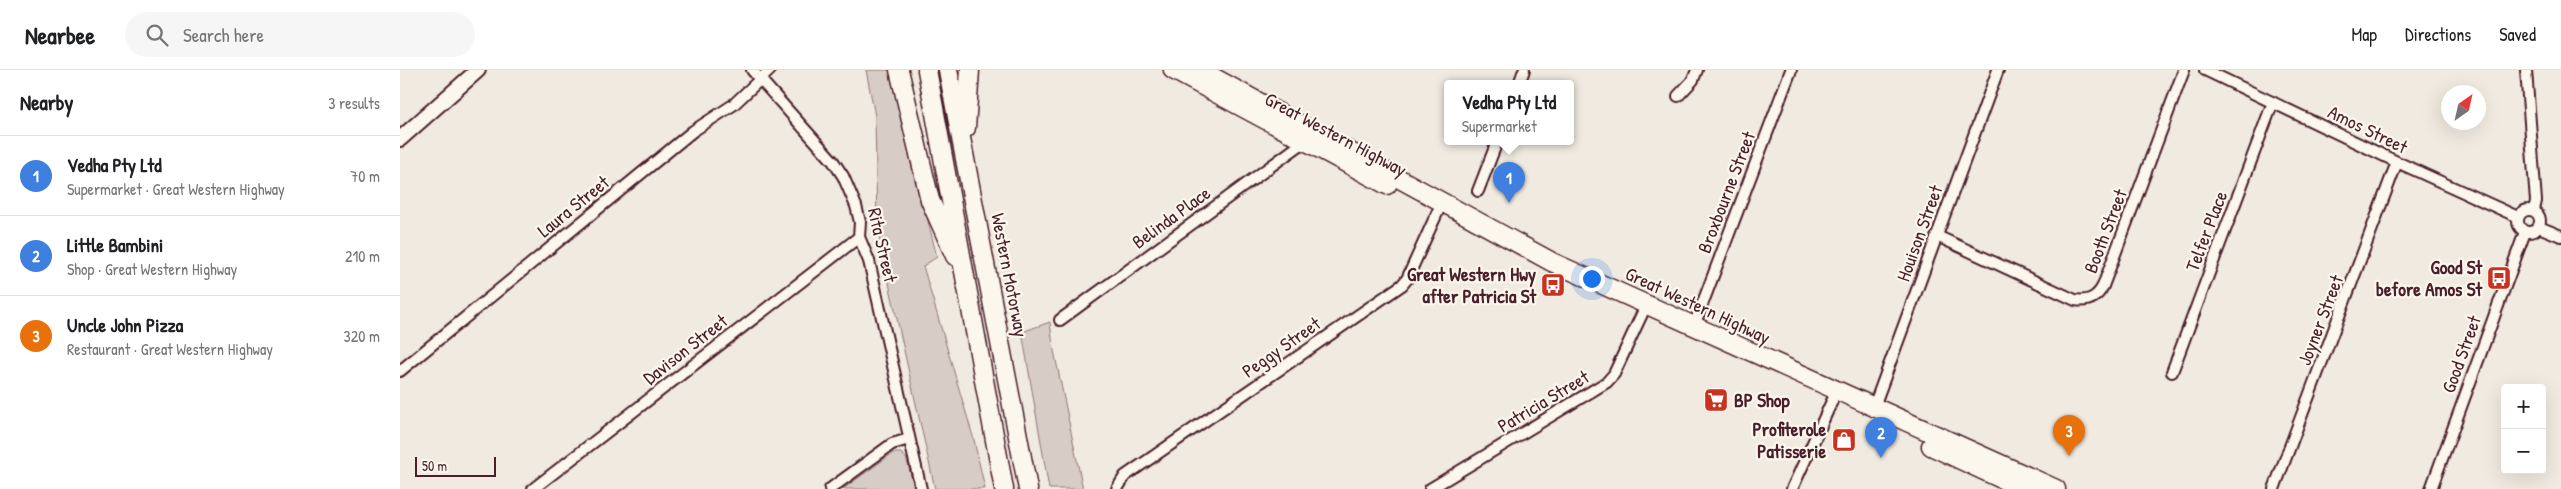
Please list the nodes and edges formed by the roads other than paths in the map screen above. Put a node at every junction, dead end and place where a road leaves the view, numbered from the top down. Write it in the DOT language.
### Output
graph roads {
  1 [pos="477,70"];
  2 [pos="752,70"];
  3 [pos="770,70"];
  4 [pos="899,70"];
  5 [pos="927,70"];
  6 [pos="948,70"];
  7 [pos="970,70"];
  8 [pos="1173,70"];
  9 [pos="1200,70"];
  10 [pos="1697,70"];
  11 [pos="1791,70"];
  12 [pos="1998,70"];
  13 [pos="2184,70"];
  14 [pos="2204,70"];
  15 [pos="2526,70"];
  16 [pos="760,78"];
  17 [pos="1678,96"];
  18 [pos="2272,102"];
  19 [pos="400,139"];
  20 [pos="1304,142"];
  21 [pos="1496,145"];
  22 [pos="965,156"];
  23 [pos="2397,162"];
  24 [pos="1478,191"];
  25 [pos="2534,210"];
  26 [pos="1438,212"];
  27 [pos="2518,217"];
  28 [pos="2539,227"];
  29 [pos="2525,232"];
  30 [pos="1937,236"];
  31 [pos="2561,236"];
  32 [pos="859,237"];
  33 [pos="967,284"];
  34 [pos="1642,314"];
  35 [pos="1060,320"];
  36 [pos="1694,326"];
  37 [pos="400,371"];
  38 [pos="2172,372"];
  39 [pos="1832,401"];
  40 [pos="1873,408"];
  41 [pos="909,440"];
  42 [pos="532,489"];
  43 [pos="830,489"];
  44 [pos="921,489"];
  45 [pos="1004,489"];
  46 [pos="1028,489"];
  47 [pos="1117,489"];
  48 [pos="1430,489"];
  49 [pos="1792,489"];
  50 [pos="2023,489"];
  51 [pos="2056,489"];
  52 [pos="2274,489"];
  53 [pos="2431,489"];
  1 -- 19 [label="street"];
  2 -- 16 [label="street, Rita Street"];
  3 -- 16 [label="street, Laura Street"];
  4 -- 33 [label="highway"];
  5 -- 33 [label="highway"];
  6 -- 22 [label="highway, Western Motorway"];
  7 -- 22 [label="highway"];
  8 -- 20 [label="highway, Great Western Highway"];
  9 -- 36 [label="highway, Great Western Highway"];
  10 -- 17 [label="street"];
  11 -- 36 [label="street, Broxbourne Street"];
  12 -- 30 [label="street, Houison Street"];
  13 -- 30 [label="street, Booth Street"];
  14 -- 18 [label="street, Amos Street"];
  15 -- 25 [label="street"];
  16 -- 32 [label="street, Rita Street"];
  16 -- 37 [label="street, Laura Street"];
  18 -- 23 [label="street, Amos Street"];
  18 -- 38 [label="street, Telfer Place"];
  20 -- 26 [label="highway, Great Western Highway"];
  20 -- 35 [label="street, Belinda Place"];
  21 -- 24 [label="street"];
  22 -- 46 [label="highway, Western Motorway"];
  23 -- 27 [label="street, Amos Street"];
  23 -- 52 [label="street, Joyner Street"];
  25 -- 27 [label="street"];
  25 -- 28 [label="street"];
  26 -- 34 [label="highway, Great Western Highway"];
  26 -- 47 [label="street, Peggy Street"];
  27 -- 29 [label="street"];
  28 -- 29 [label="street"];
  28 -- 31 [label="street"];
  29 -- 53 [label="street, Good Street"];
  30 -- 40 [label="street, Houison Street"];
  32 -- 41 [label="street, Rita Street"];
  32 -- 42 [label="street, Davison Street"];
  33 -- 45 [label="highway"];
  34 -- 39 [label="highway, Great Western Highway"];
  34 -- 48 [label="street, Patricia Street"];
  36 -- 40 [label="highway, Great Western Highway"];
  39 -- 49 [label="street"];
  39 -- 50 [label="highway, Great Western Highway"];
  40 -- 51 [label="highway, Great Western Highway"];
  41 -- 43 [label="street"];
  41 -- 44 [label="street, Rita Street"];
}
